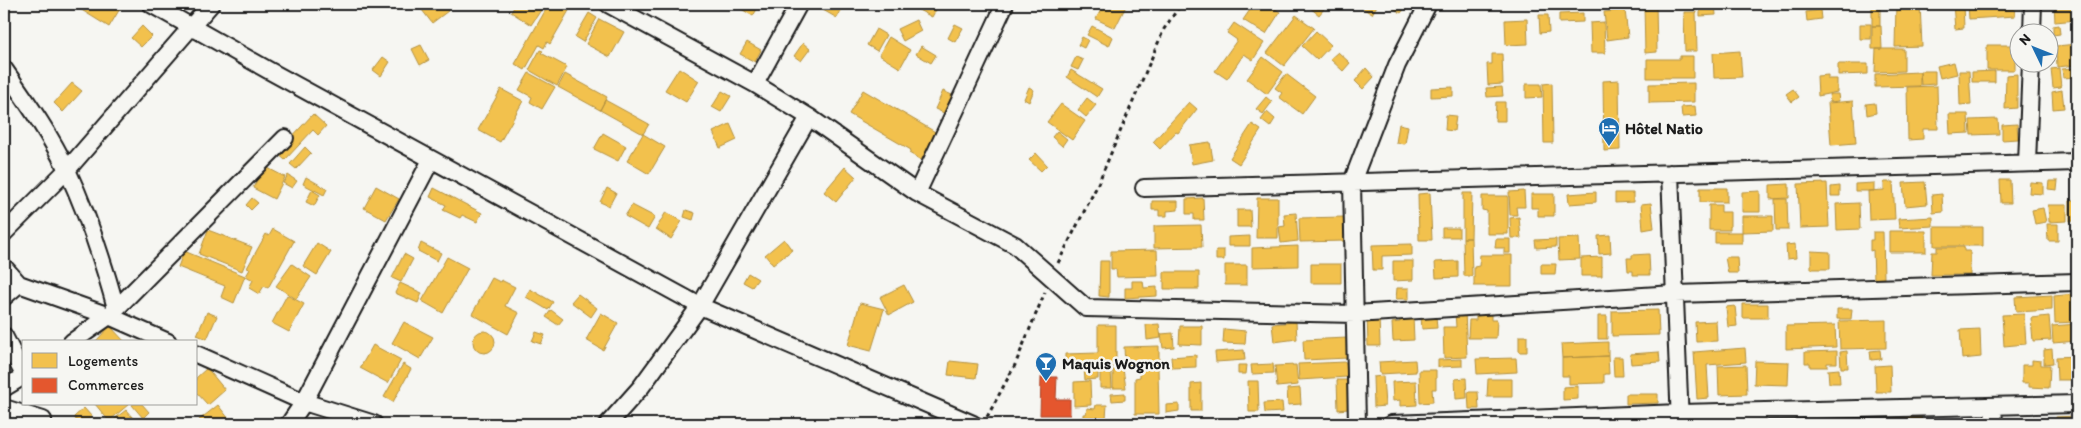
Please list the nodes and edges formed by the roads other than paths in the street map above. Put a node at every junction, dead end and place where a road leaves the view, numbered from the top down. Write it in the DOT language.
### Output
graph roads {
  1 [pos="151,4"];
  2 [pos="212,4"];
  3 [pos="608,4"];
  4 [pos="799,4"];
  5 [pos="1006,4"];
  6 [pos="1428,4"];
  7 [pos="2033,4"];
  8 [pos="2032,22"];
  9 [pos="190,26"];
  10 [pos="4,69"];
  11 [pos="2031,72"];
  12 [pos="755,84"];
  13 [pos="809,117"];
  14 [pos="285,138"];
  15 [pos="431,160"];
  16 [pos="2077,162"];
  17 [pos="2027,164"];
  18 [pos="67,170"];
  19 [pos="1670,173"];
  20 [pos="1352,182"];
  21 [pos="1144,188"];
  22 [pos="917,193"];
  23 [pos="4,233"];
  24 [pos="4,267"];
  25 [pos="2077,282"];
  26 [pos="20,284"];
  27 [pos="1675,294"];
  28 [pos="4,297"];
  29 [pos="700,306"];
  30 [pos="113,312"];
  31 [pos="1355,314"];
  32 [pos="4,336"];
  33 [pos="75,340"];
  34 [pos="164,340"];
  35 [pos="198,355"];
  36 [pos="22,371"];
  37 [pos="22,376"];
  38 [pos="4,388"];
  39 [pos="304,402"];
  40 [pos="2077,404"];
  41 [pos="37,406"];
  42 [pos="1993,406"];
  43 [pos="4,408"];
  44 [pos="1680,419"];
  45 [pos="45,422"];
  46 [pos="289,424"];
  47 [pos="374,424"];
  48 [pos="608,424"];
  49 [pos="973,424"];
  50 [pos="1357,424"];
  51 [pos="1391,424"];
  52 [pos="1994,424"];
  1 -- 9 [label="street"];
  2 -- 9 [label="street"];
  3 -- 12 [label="street"];
  4 -- 12 [label="street"];
  5 -- 22 [label="street"];
  6 -- 20 [label="street"];
  7 -- 8 [label="street"];
  9 -- 15 [label="street"];
  9 -- 18 [label="street"];
  10 -- 18 [label="street"];
  11 -- 17 [label="street"];
  12 -- 13 [label="street"];
  13 -- 22 [label="street"];
  13 -- 29 [label="street"];
  14 -- 30 [label="street"];
  15 -- 29 [label="street"];
  15 -- 39 [label="street"];
  16 -- 17 [label="street"];
  17 -- 19 [label="street"];
  18 -- 23 [label="street"];
  18 -- 30 [label="street"];
  19 -- 20 [label="street"];
  19 -- 27 [label="street"];
  20 -- 21 [label="street"];
  20 -- 31 [label="street"];
  22 -- 31 [label="street"];
  24 -- 26 [label="street"];
  25 -- 27 [label="street"];
  26 -- 28 [label="street"];
  26 -- 30 [label="street"];
  27 -- 31 [label="street"];
  27 -- 44 [label="street"];
  29 -- 48 [label="street"];
  29 -- 49 [label="street"];
  30 -- 33 [label="street"];
  30 -- 34 [label="street"];
  31 -- 50 [label="street"];
  32 -- 36 [label="street"];
  35 -- 39 [label="street"];
  37 -- 38 [label="street"];
  39 -- 46 [label="street"];
  39 -- 47 [label="street"];
  40 -- 42 [label="street"];
  41 -- 45 [label="street"];
  42 -- 44 [label="street"];
  42 -- 52 [label="street"];
  43 -- 45 [label="street"];
  44 -- 51 [label="street"];
}
